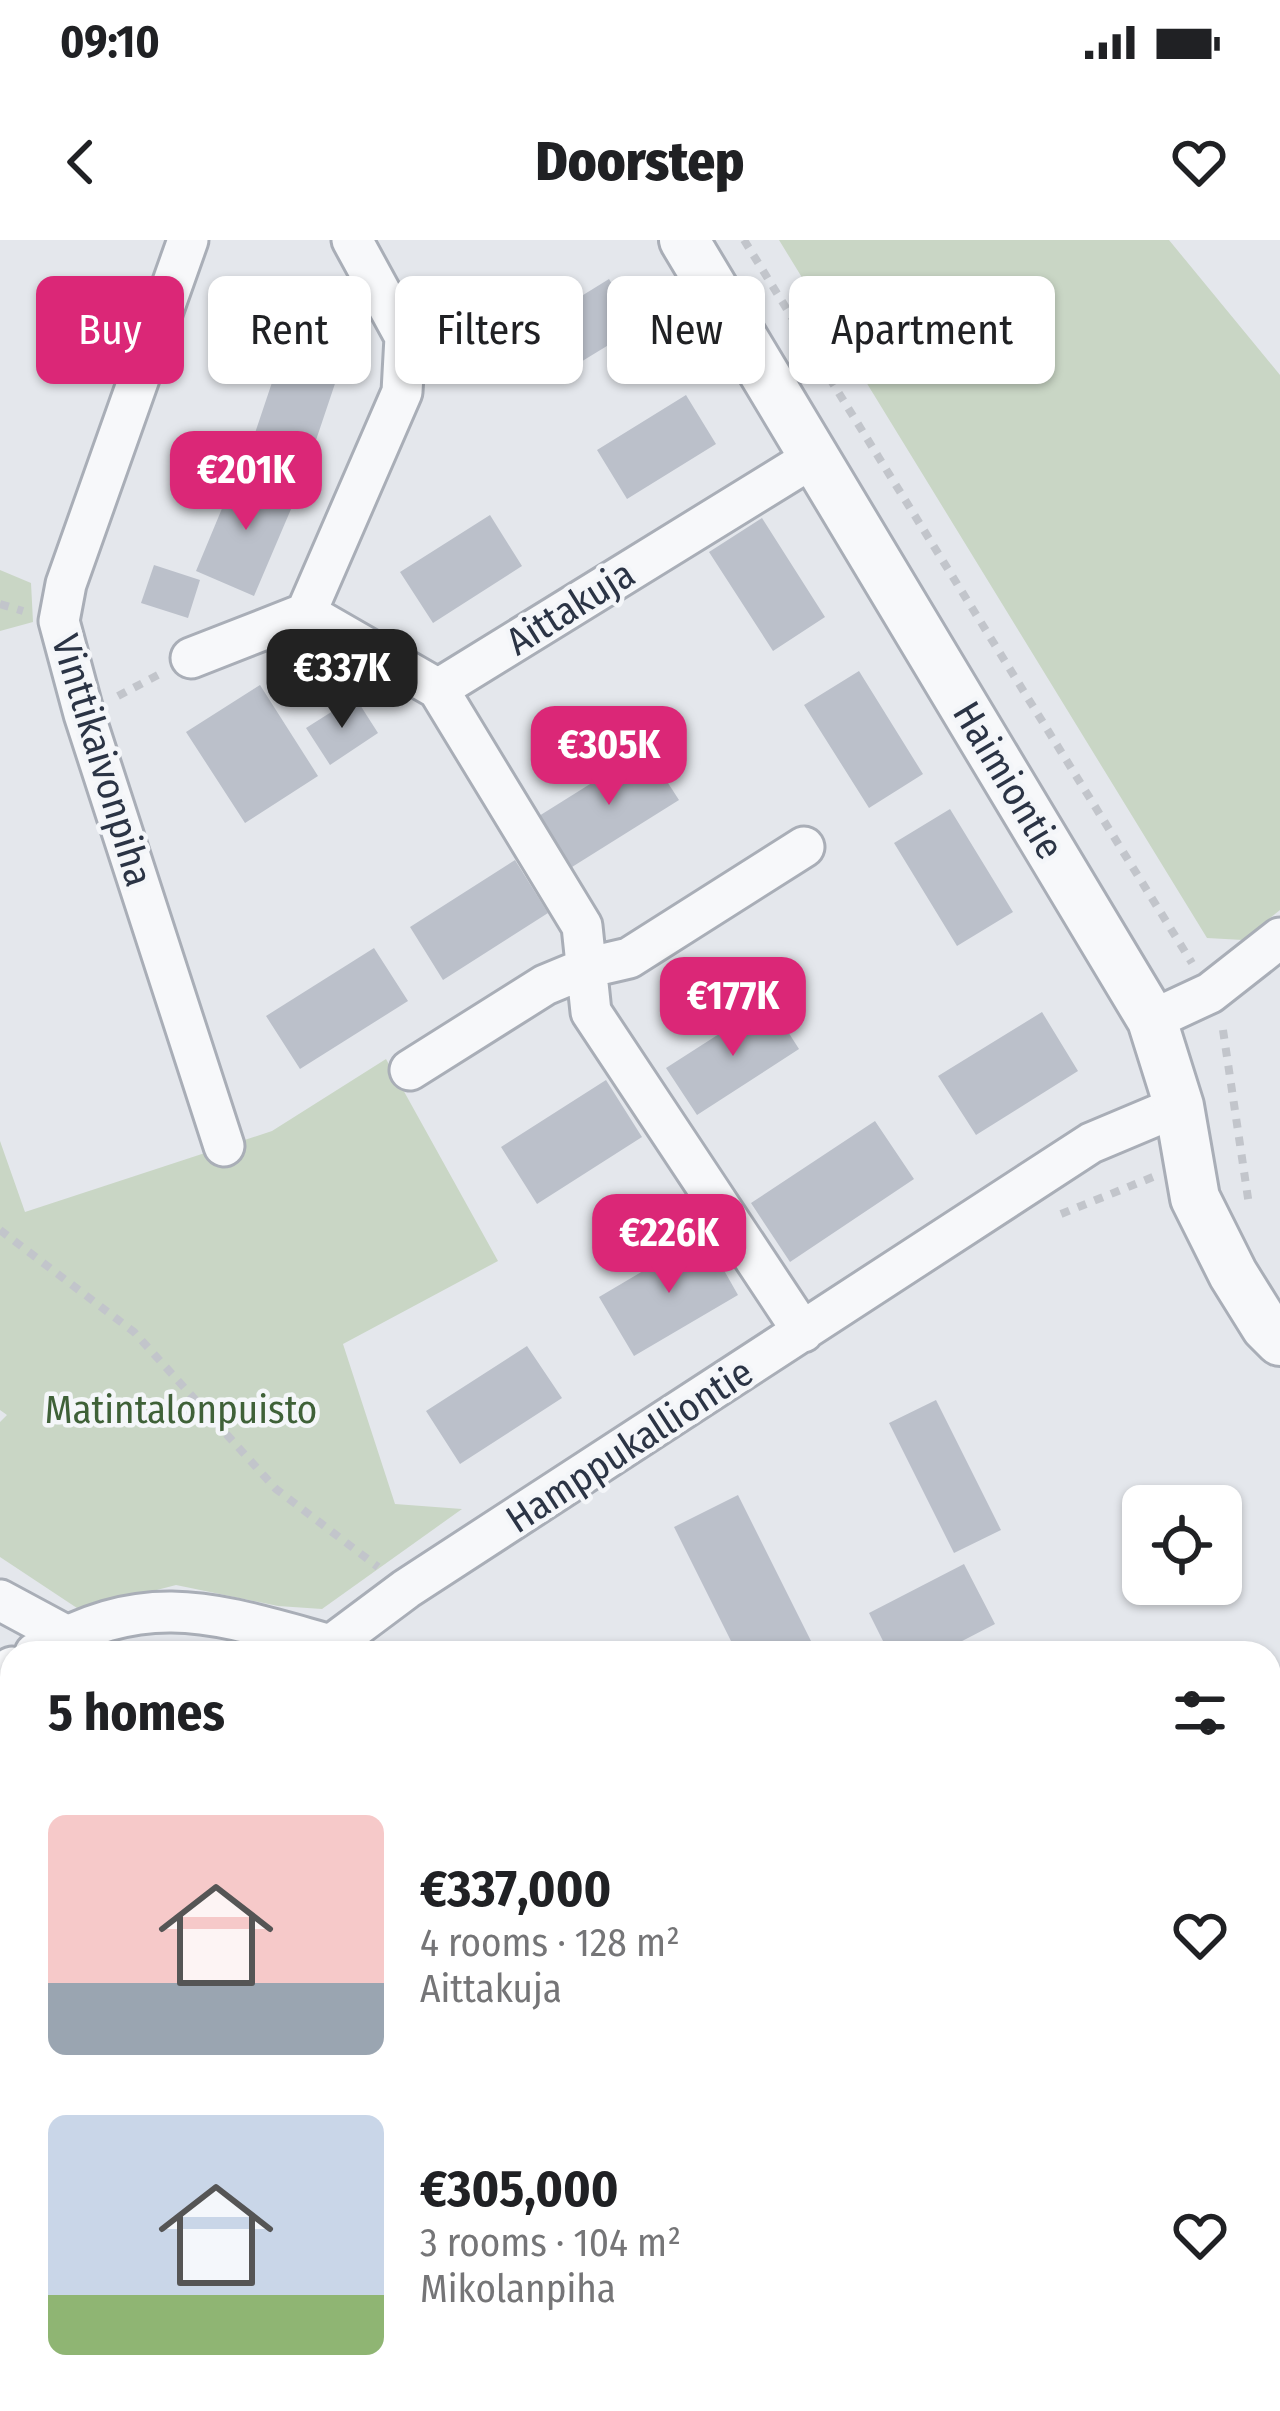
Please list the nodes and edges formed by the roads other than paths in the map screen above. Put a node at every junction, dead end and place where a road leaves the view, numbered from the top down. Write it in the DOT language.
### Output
graph roads {
  1 [pos="188,240"];
  2 [pos="352,240"];
  3 [pos="684,240"];
  4 [pos="814,457"];
  5 [pos="306,613"];
  6 [pos="191,658"];
  7 [pos="438,688"];
  8 [pos="805,847"];
  9 [pos="1280,938"];
  10 [pos="586,968"];
  11 [pos="1153,1020"];
  12 [pos="410,1070"];
  13 [pos="1179,1106"];
  14 [pos="224,1146"];
  15 [pos="803,1332"];
  16 [pos="1280,1341"];
  17 [pos="0,1600"];
  18 [pos="47,1641"];
  19 [pos="57,1641"];
  20 [pos="306,1641"];
  21 [pos="346,1641"];
  1 -- 14 [label="street, Vinttikaivonpiha"];
  2 -- 5 [label="street"];
  3 -- 4 [label="street, Haimiontie"];
  4 -- 7 [label="street, Aittakuja"];
  4 -- 11 [label="street, Haimiontie"];
  5 -- 6 [label="street"];
  5 -- 7 [label="street"];
  7 -- 10 [label="street"];
  8 -- 10 [label="street"];
  9 -- 11 [label="street"];
  10 -- 12 [label="street"];
  10 -- 15 [label="street"];
  11 -- 13 [label="street, Haimiontie"];
  13 -- 15 [label="street, Hamppukalliontie"];
  13 -- 16 [label="street, Haimiontie"];
  15 -- 21 [label="street, Hamppukalliontie"];
  17 -- 18 [label="street"];
  19 -- 20 [label="street"];
}
